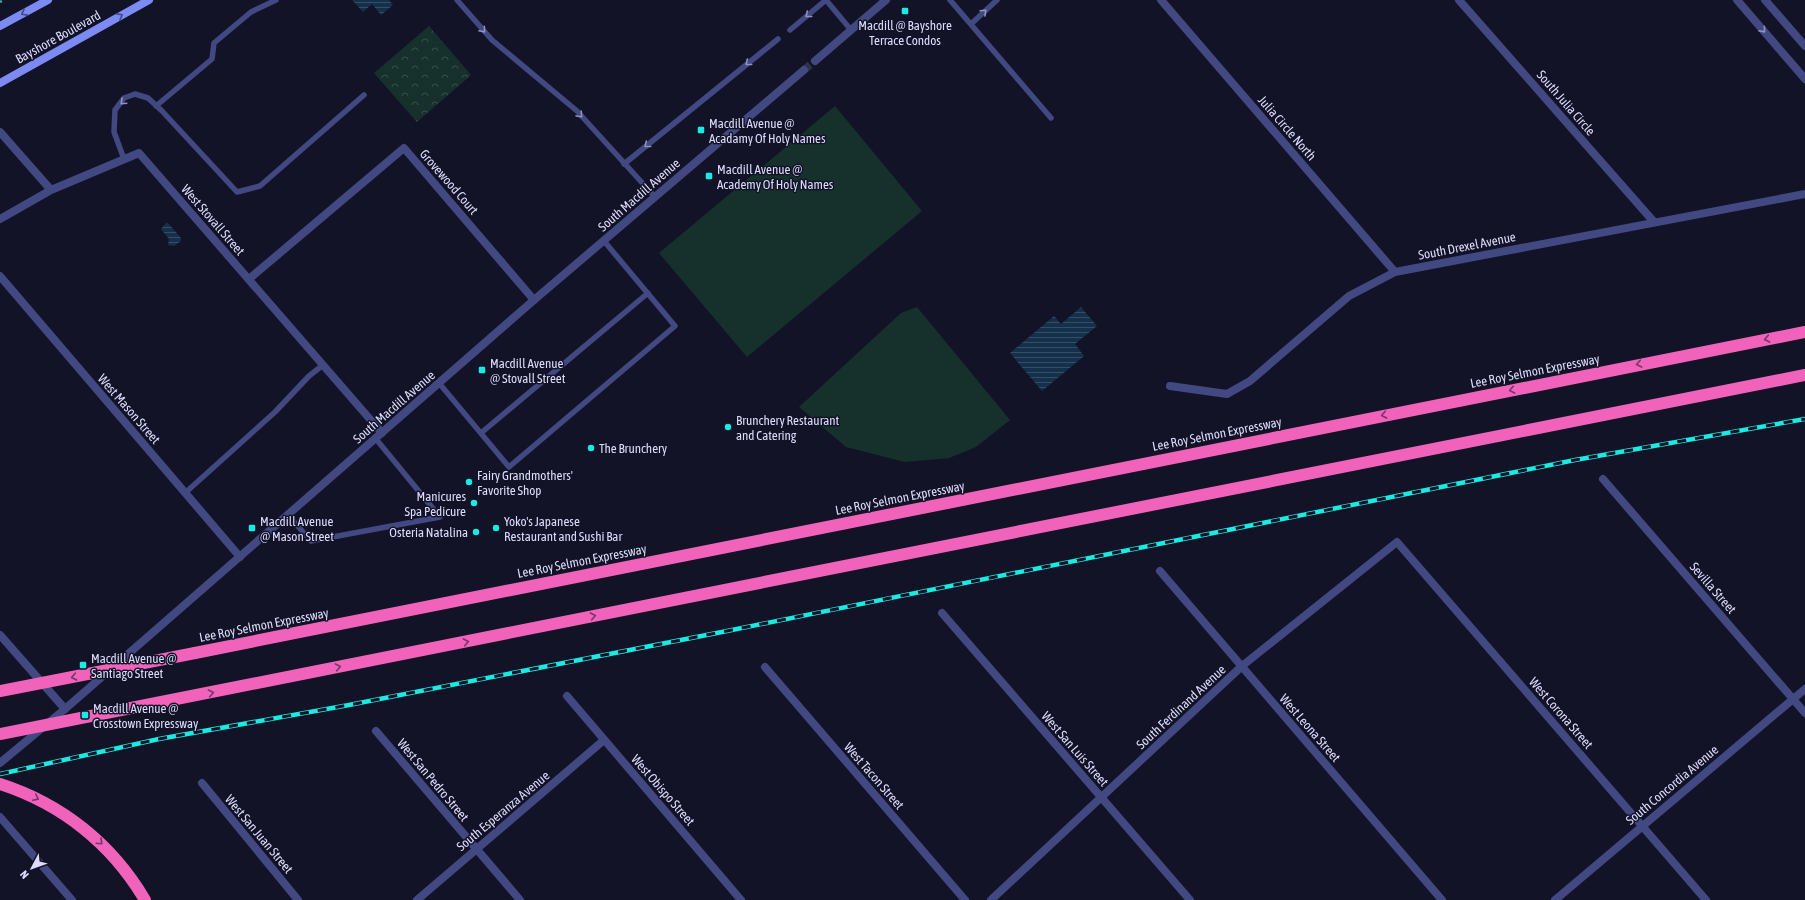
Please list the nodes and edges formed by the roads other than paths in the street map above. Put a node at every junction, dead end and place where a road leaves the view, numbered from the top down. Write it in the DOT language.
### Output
graph roads {
  1 [pos="48,0"];
  2 [pos="149,0"];
  3 [pos="276,0"];
  4 [pos="457,0"];
  5 [pos="826,0"];
  6 [pos="951,0"];
  7 [pos="998,0"];
  8 [pos="1161,0"];
  9 [pos="1459,0"];
  10 [pos="1738,0"];
  11 [pos="1765,0"];
  12 [pos="884,1"];
  13 [pos="971,24"];
  14 [pos="0,26"];
  15 [pos="790,30"];
  16 [pos="851,30"];
  17 [pos="778,39"];
  18 [pos="1805,46"];
  19 [pos="814,61"];
  20 [pos="804,70"];
  21 [pos="1805,79"];
  22 [pos="0,83"];
  23 [pos="364,95"];
  24 [pos="156,106"];
  25 [pos="1051,118"];
  26 [pos="0,132"];
  27 [pos="124,159"];
  28 [pos="624,164"];
  29 [pos="51,190"];
  30 [pos="1805,194"];
  31 [pos="655,197"];
  32 [pos="0,219"];
  33 [pos="1654,222"];
  34 [pos="604,241"];
  35 [pos="1395,272"];
  36 [pos="0,276"];
  37 [pos="249,280"];
  38 [pos="648,293"];
  39 [pos="534,300"];
  40 [pos="1805,332"];
  41 [pos="324,365"];
  42 [pos="1805,375"];
  43 [pos="439,384"];
  44 [pos="1170,386"];
  45 [pos="382,433"];
  46 [pos="481,433"];
  47 [pos="376,439"];
  48 [pos="1603,479"];
  49 [pos="185,492"];
  50 [pos="288,515"];
  51 [pos="1397,542"];
  52 [pos="240,556"];
  53 [pos="1160,571"];
  54 [pos="942,613"];
  55 [pos="0,635"];
  56 [pos="1242,666"];
  57 [pos="765,667"];
  58 [pos="1805,689"];
  59 [pos="0,691"];
  60 [pos="567,696"];
  61 [pos="1793,699"];
  62 [pos="65,709"];
  63 [pos="1805,713"];
  64 [pos="376,731"];
  65 [pos="0,734"];
  66 [pos="604,740"];
  67 [pos="0,763"];
  68 [pos="202,783"];
  69 [pos="0,784"];
  70 [pos="1102,797"];
  71 [pos="0,817"];
  72 [pos="1643,826"];
  73 [pos="476,849"];
  74 [pos="72,900"];
  75 [pos="145,900"];
  76 [pos="298,900"];
  77 [pos="417,900"];
  78 [pos="520,900"];
  79 [pos="741,900"];
  80 [pos="965,900"];
  81 [pos="990,900"];
  82 [pos="1190,900"];
  83 [pos="1442,900"];
  84 [pos="1555,900"];
  85 [pos="1706,900"];
  1 -- 14 [label="main road, one-way"];
  22 -- 2 [label="main road, Bayshore Boulevard, one-way"];
  3 -- 24 [label="lane"];
  4 -- 28 [label="lane, one-way"];
  5 -- 15 [label="lane, one-way"];
  5 -- 16 [label="lane"];
  6 -- 13 [label="lane"];
  13 -- 7 [label="lane, one-way"];
  8 -- 35 [label="street, Julia Circle North"];
  9 -- 33 [label="street, South Julia Circle"];
  10 -- 21 [label="street, one-way"];
  11 -- 18 [label="street"];
  12 -- 16 [label="street"];
  13 -- 25 [label="lane"];
  16 -- 19 [label="street"];
  17 -- 28 [label="lane, one-way"];
  20 -- 31 [label="street, South Macdill Avenue"];
  23 -- 24 [label="lane"];
  24 -- 27 [label="lane, one-way"];
  26 -- 29 [label="street"];
  27 -- 29 [label="street, West Stovall Street"];
  27 -- 37 [label="street, West Stovall Street"];
  28 -- 31 [label="lane"];
  29 -- 32 [label="street"];
  30 -- 33 [label="street, South Drexel Avenue"];
  31 -- 34 [label="street, South Macdill Avenue"];
  33 -- 35 [label="street, South Drexel Avenue"];
  34 -- 38 [label="lane"];
  34 -- 39 [label="street, South Macdill Avenue"];
  35 -- 44 [label="street, South Drexel Avenue"];
  36 -- 49 [label="street, West Mason Street"];
  37 -- 39 [label="street, Grovewood Court"];
  37 -- 41 [label="street, West Stovall Street"];
  38 -- 46 [label="lane"];
  38 -- 46 [label="lane"];
  39 -- 43 [label="street, South Macdill Avenue"];
  40 -- 59 [label="highway, Lee Roy Selmon Expressway, one-way, bridge"];
  41 -- 45 [label="street, West Stovall Street"];
  41 -- 49 [label="lane"];
  65 -- 42 [label="highway, one-way, bridge"];
  43 -- 45 [label="street, South Macdill Avenue"];
  43 -- 46 [label="lane"];
  45 -- 47 [label="street, South Macdill Avenue"];
  47 -- 50 [label="street, South Macdill Avenue"];
  47 -- 50 [label="lane"];
  48 -- 61 [label="street, Sevilla Street"];
  49 -- 52 [label="street, West Mason Street"];
  50 -- 52 [label="street, South Macdill Avenue"];
  51 -- 56 [label="street, South Ferdinand Avenue"];
  51 -- 72 [label="street, West Corona Street"];
  52 -- 62 [label="street, South Macdill Avenue"];
  53 -- 56 [label="street, West Leona Street"];
  54 -- 70 [label="street, West San Luis Street"];
  55 -- 62 [label="street"];
  56 -- 70 [label="street, South Ferdinand Avenue"];
  56 -- 83 [label="street, West Leona Street"];
  57 -- 80 [label="street, West Tacon Street"];
  58 -- 61 [label="street, South Concordia Avenue"];
  60 -- 66 [label="street, West Obispo Street"];
  61 -- 63 [label="street, Sevilla Street"];
  61 -- 72 [label="street, South Concordia Avenue"];
  62 -- 67 [label="street, South Macdill Avenue"];
  64 -- 73 [label="street, West San Pedro Street"];
  66 -- 73 [label="street, South Esperanza Avenue"];
  66 -- 79 [label="street, West Obispo Street"];
  68 -- 76 [label="street, West San Juan Street"];
  69 -- 75 [label="highway, one-way"];
  70 -- 81 [label="street, South Ferdinand Avenue"];
  70 -- 82 [label="street, West San Luis Street"];
  71 -- 74 [label="street"];
  72 -- 84 [label="street, South Concordia Avenue"];
  72 -- 85 [label="street, West Corona Street"];
  73 -- 77 [label="street, South Esperanza Avenue"];
  73 -- 78 [label="street, West San Pedro Street"];
}
